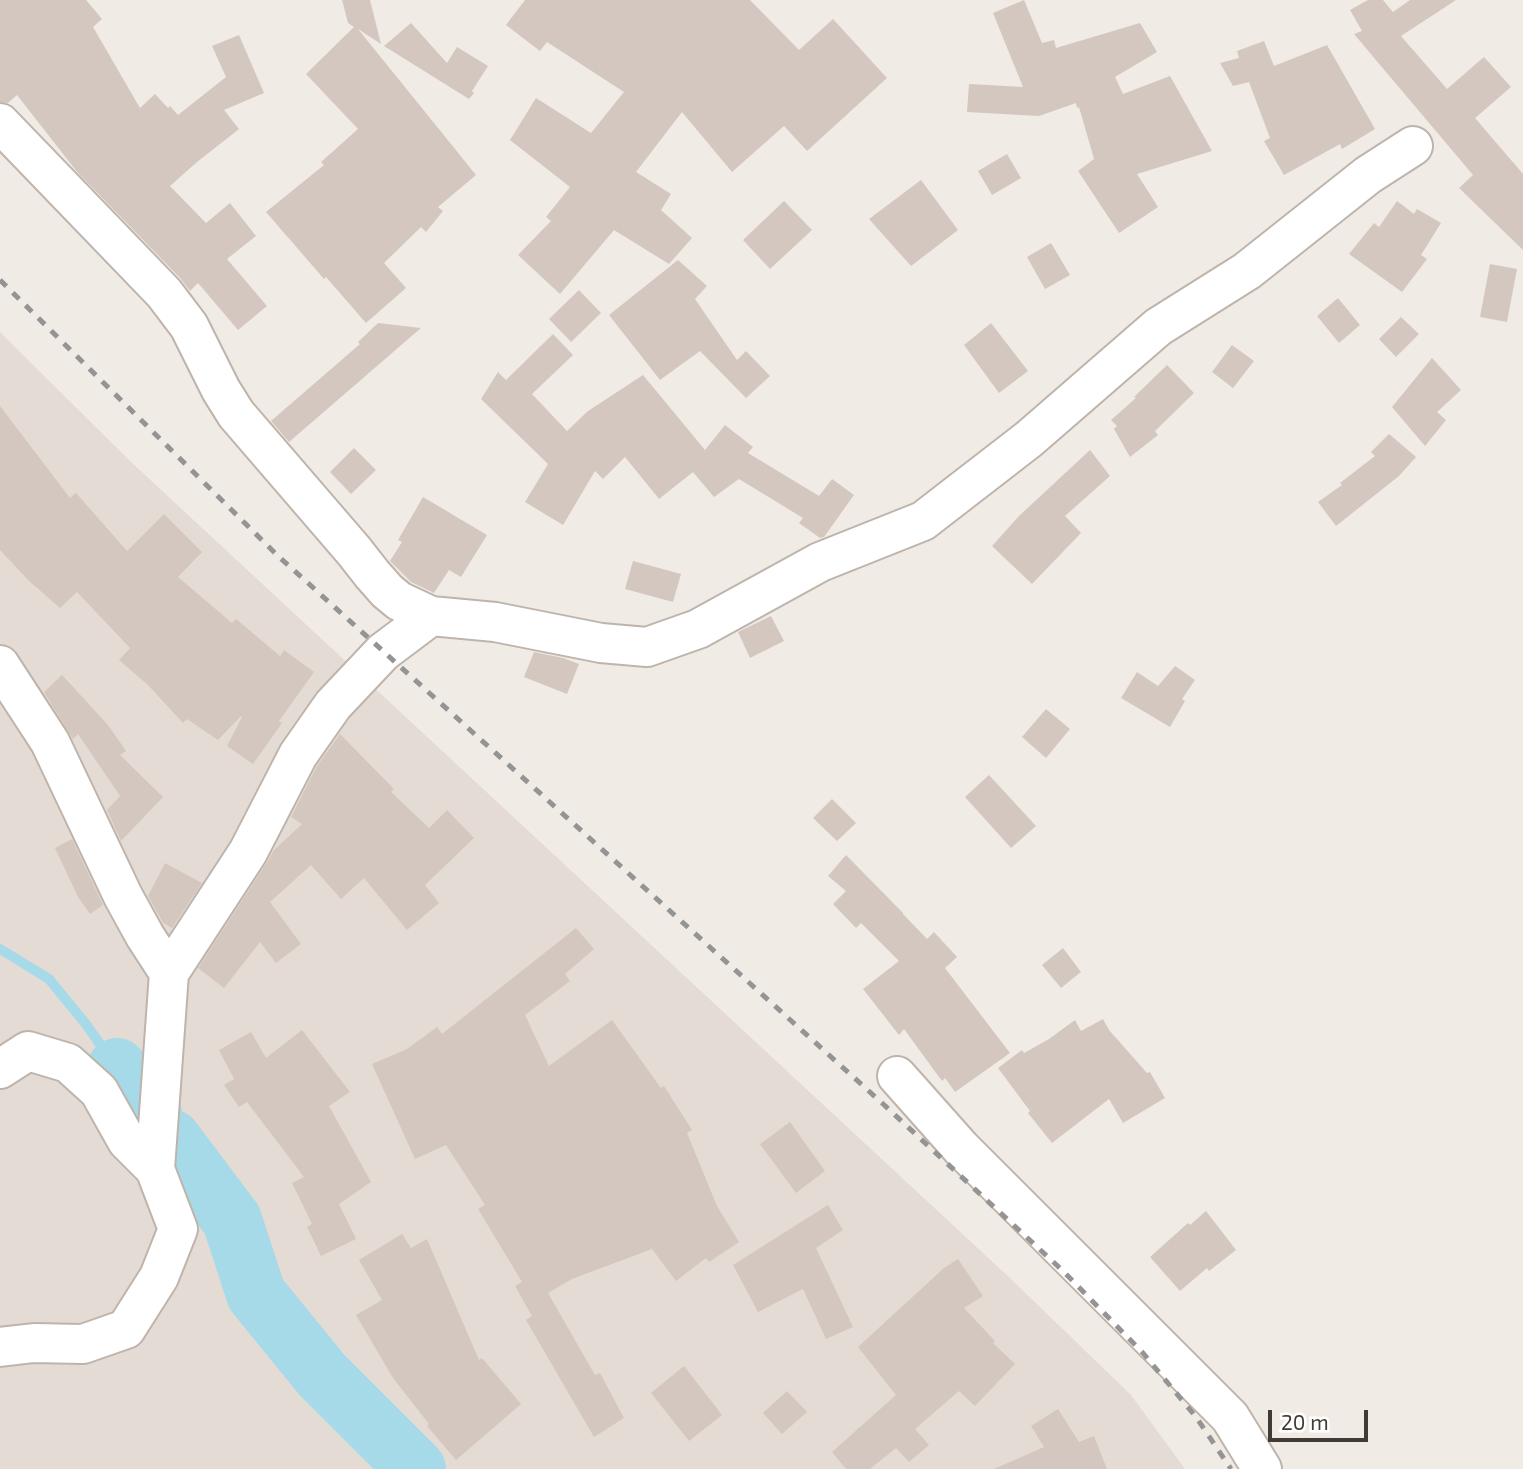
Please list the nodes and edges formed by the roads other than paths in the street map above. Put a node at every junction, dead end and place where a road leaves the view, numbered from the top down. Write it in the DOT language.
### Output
graph roads {
  1 [pos="0,123"];
  2 [pos="1413,146"];
  3 [pos="430,616"];
  4 [pos="0,665"];
  5 [pos="169,972"];
  6 [pos="0,1069"];
  7 [pos="897,1076"];
  8 [pos="155,1169"];
  9 [pos="0,1347"];
  10 [pos="1262,1469"];
  1 -- 3 [label="street"];
  2 -- 3 [label="street"];
  3 -- 5 [label="street"];
  4 -- 5 [label="street"];
  5 -- 8 [label="street"];
  6 -- 8 [label="street"];
  7 -- 10 [label="street"];
  8 -- 9 [label="street"];
}
